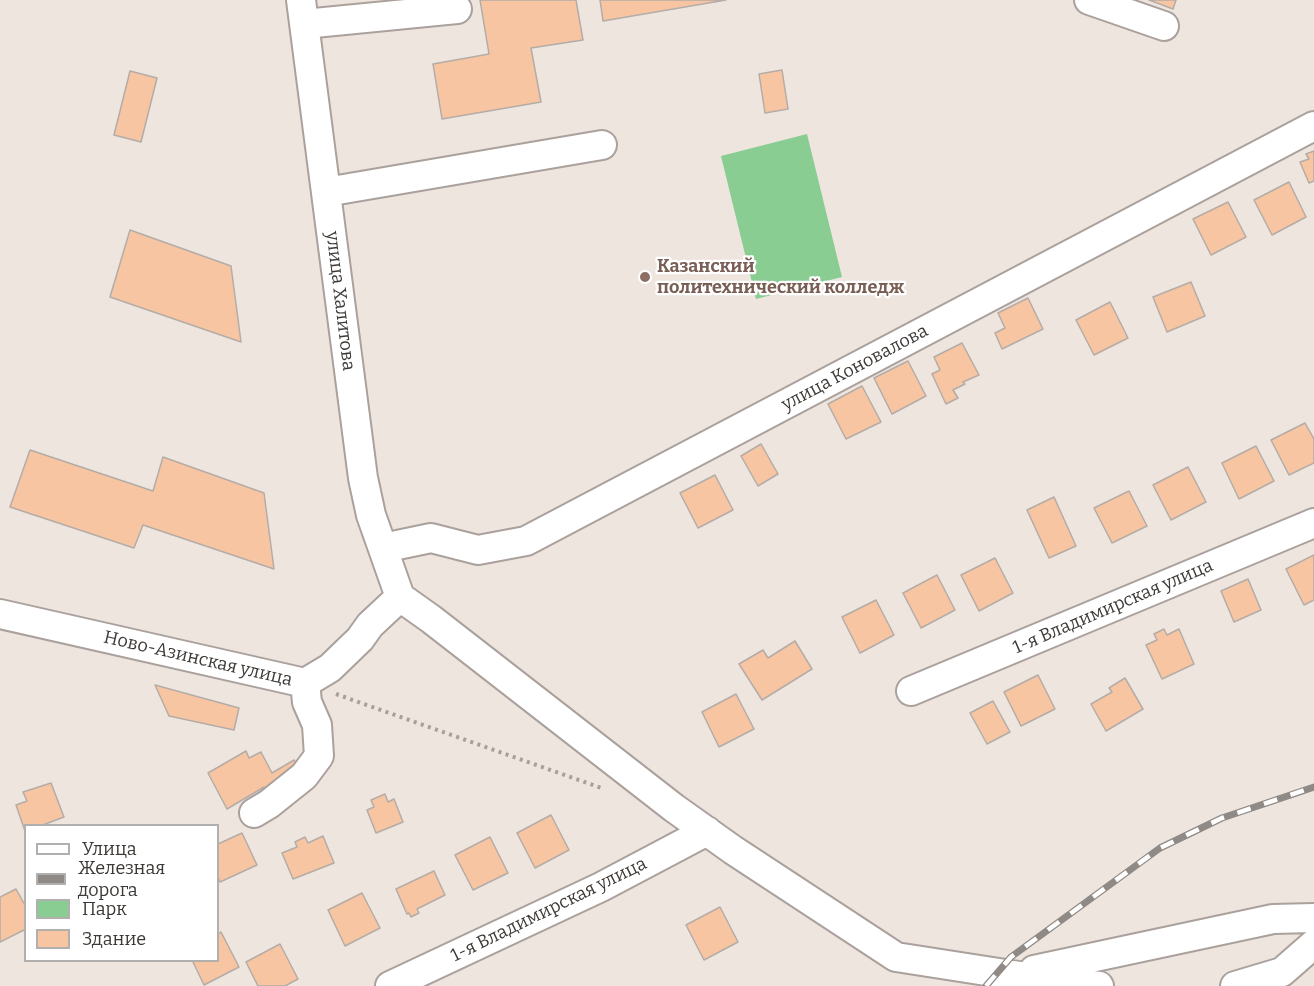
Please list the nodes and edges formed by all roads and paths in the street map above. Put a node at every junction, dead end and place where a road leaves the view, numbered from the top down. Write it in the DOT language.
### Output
graph roads {
  1 [pos="1089,0"];
  2 [pos="457,9"];
  3 [pos="302,12"];
  4 [pos="1164,26"];
  5 [pos="1314,126"];
  6 [pos="602,145"];
  7 [pos="326,192"];
  8 [pos="1314,523"];
  9 [pos="383,548"];
  10 [pos="400,597"];
  11 [pos="0,614"];
  12 [pos="305,683"];
  13 [pos="911,691"];
  14 [pos="606,790"];
  15 [pos="254,813"];
  16 [pos="707,831"];
  17 [pos="1314,918"];
  18 [pos="1314,944"];
  19 [pos="1015,981"];
  20 [pos="390,986"];
  21 [pos="1099,986"];
  22 [pos="1235,986"];
  1 -- 4 [label="street"];
  2 -- 3 [label="street"];
  3 -- 7 [label="street, улица Халитова"];
  5 -- 9 [label="street, улица Коновалова"];
  6 -- 7 [label="street"];
  7 -- 9 [label="street, улица Халитова"];
  8 -- 13 [label="street, 1-я Владимирская улица"];
  9 -- 10 [label="street, улица Халитова"];
  10 -- 12 [label="street, Ново-Азинская улица"];
  10 -- 16 [label="street"];
  11 -- 12 [label="street, Ново-Азинская улица"];
  12 -- 14 [label="path"];
  12 -- 15 [label="street"];
  16 -- 19 [label="street"];
  16 -- 20 [label="street, 1-я Владимирская улица"];
  17 -- 19 [label="street"];
  18 -- 22 [label="street"];
  19 -- 21 [label="street"];
}
